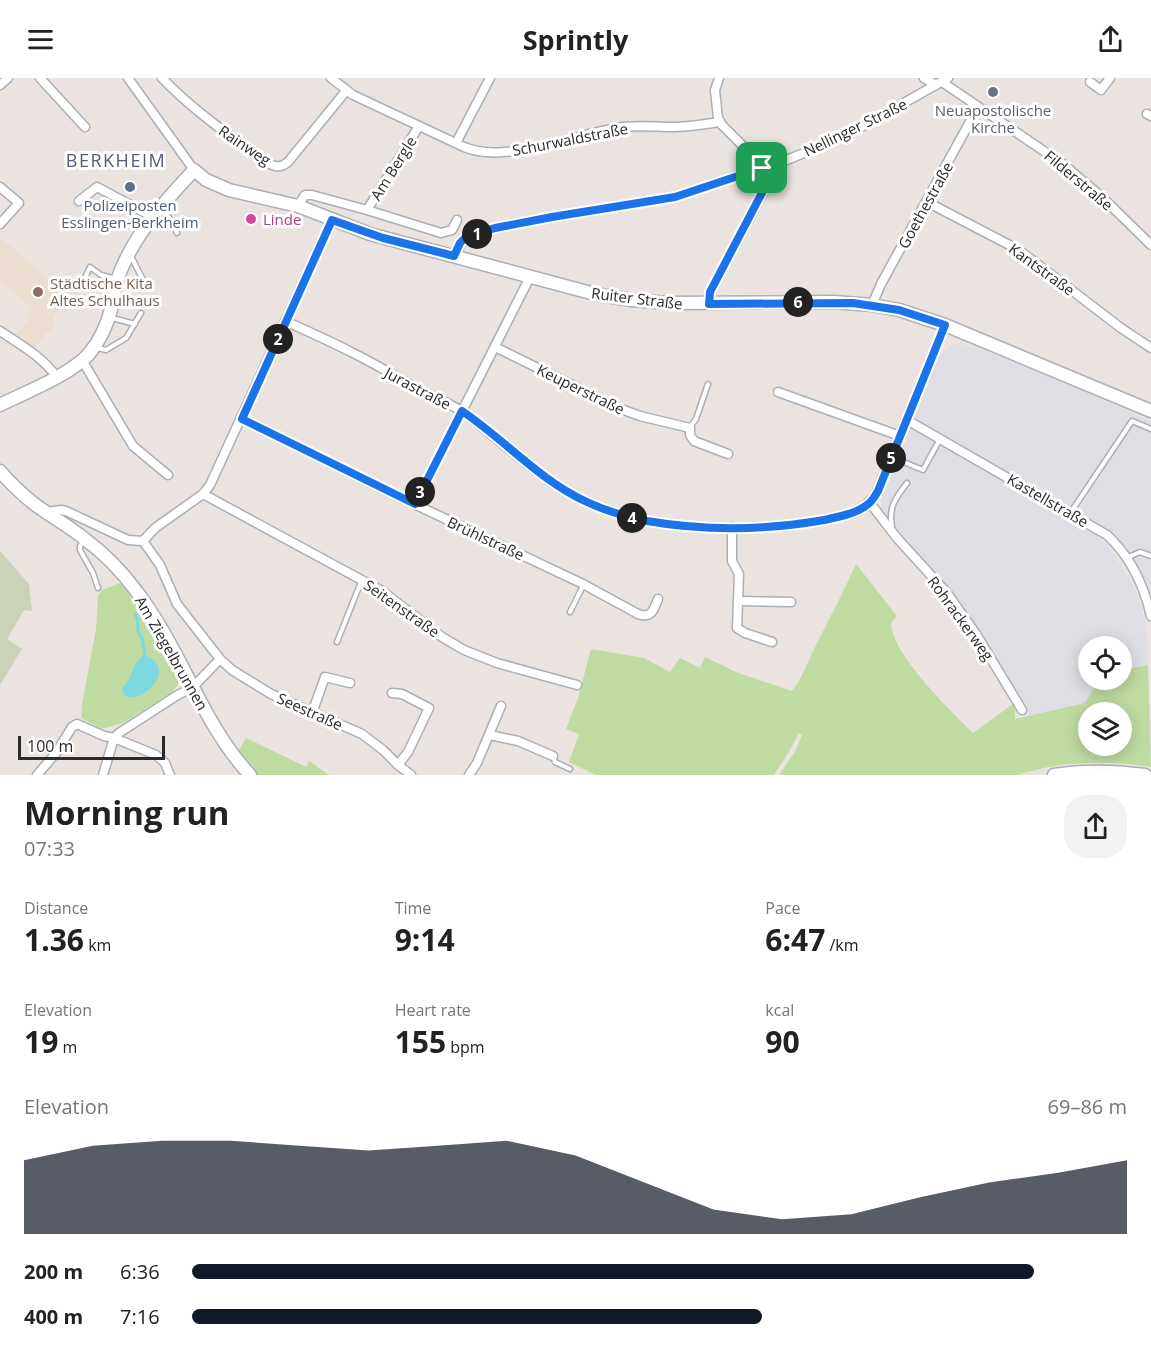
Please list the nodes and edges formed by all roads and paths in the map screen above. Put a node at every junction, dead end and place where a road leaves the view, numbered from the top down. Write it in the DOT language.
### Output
graph roads {
  1 [pos="8,78"];
  2 [pos="40,78"];
  3 [pos="128,78"];
  4 [pos="162,78"];
  5 [pos="490,78"];
  6 [pos="718,78"];
  7 [pos="924,78"];
  8 [pos="1110,78"];
  9 [pos="334,79"];
  10 [pos="942,82"];
  11 [pos="1090,82"];
  12 [pos="0,85"];
  13 [pos="346,91"];
  14 [pos="978,107"];
  15 [pos="720,122"];
  16 [pos="419,126"];
  17 [pos="85,127"];
  18 [pos="456,143"];
  19 [pos="762,168"];
  20 [pos="194,170"];
  21 [pos="0,188"];
  22 [pos="79,201"];
  23 [pos="927,202"];
  24 [pos="162,205"];
  25 [pos="298,206"];
  26 [pos="367,210"];
  27 [pos="153,217"];
  28 [pos="332,220"];
  29 [pos="457,220"];
  30 [pos="0,224"];
  31 [pos="177,233"];
  32 [pos="1151,245"];
  33 [pos="127,255"];
  34 [pos="454,256"];
  35 [pos="530,277"];
  36 [pos="85,278"];
  37 [pos="142,278"];
  38 [pos="117,280"];
  39 [pos="709,304"];
  40 [pos="872,305"];
  41 [pos="141,313"];
  42 [pos="108,317"];
  43 [pos="285,321"];
  44 [pos="135,324"];
  45 [pos="945,325"];
  46 [pos="0,331"];
  47 [pos="94,347"];
  48 [pos="495,347"];
  49 [pos="1151,348"];
  50 [pos="82,360"];
  51 [pos="56,376"];
  52 [pos="708,384"];
  53 [pos="778,392"];
  54 [pos="0,405"];
  55 [pos="462,411"];
  56 [pos="1151,411"];
  57 [pos="242,419"];
  58 [pos="907,420"];
  59 [pos="690,428"];
  60 [pos="1151,429"];
  61 [pos="900,436"];
  62 [pos="941,439"];
  63 [pos="728,454"];
  64 [pos="901,461"];
  65 [pos="0,471"];
  66 [pos="168,475"];
  67 [pos="907,483"];
  68 [pos="203,494"];
  69 [pos="870,503"];
  70 [pos="415,504"];
  71 [pos="47,512"];
  72 [pos="1070,513"];
  73 [pos="732,527"];
  74 [pos="893,533"];
  75 [pos="85,539"];
  76 [pos="143,541"];
  77 [pos="1151,556"];
  78 [pos="1126,558"];
  79 [pos="362,580"];
  80 [pos="584,584"];
  81 [pos="98,588"];
  82 [pos="658,599"];
  83 [pos="739,601"];
  84 [pos="791,602"];
  85 [pos="570,612"];
  86 [pos="1151,616"];
  87 [pos="337,642"];
  88 [pos="772,642"];
  89 [pos="220,659"];
  90 [pos="350,683"];
  91 [pos="577,685"];
  92 [pos="193,687"];
  93 [pos="392,693"];
  94 [pos="501,706"];
  95 [pos="1022,710"];
  96 [pos="312,713"];
  97 [pos="490,735"];
  98 [pos="114,738"];
  99 [pos="553,756"];
  100 [pos="398,765"];
  101 [pos="570,769"];
  102 [pos="37,775"];
  103 [pos="103,775"];
  104 [pos="170,775"];
  105 [pos="250,775"];
  106 [pos="411,775"];
  107 [pos="469,775"];
  108 [pos="1054,775"];
  109 [pos="1145,775"];
  1 -- 12 [label="street"];
  2 -- 17 [label="street"];
  3 -- 20 [label="street"];
  4 -- 13 [label="street, Rainweg"];
  5 -- 18 [label="street"];
  6 -- 15 [label="street"];
  7 -- 10 [label="street, Filderstraße"];
  8 -- 11 [label="street"];
  9 -- 13 [label="street, Schurwaldstraße"];
  10 -- 14 [label="street, Filderstraße"];
  10 -- 19 [label="street, Nellinger Straße"];
  13 -- 16 [label="street, Schurwaldstraße"];
  14 -- 23 [label="street, Goethestraße"];
  14 -- 32 [label="street, Filderstraße"];
  15 -- 18 [label="street, Schurwaldstraße"];
  15 -- 19 [label="street"];
  16 -- 18 [label="street, Schurwaldstraße"];
  16 -- 26 [label="street, Am Bergle"];
  19 -- 34 [label="street, Nellinger Straße"];
  19 -- 39 [label="street"];
  20 -- 24 [label="street"];
  20 -- 25 [label="street, Ruiter Straße"];
  21 -- 30 [label="street"];
  22 -- 27 [label="street"];
  23 -- 40 [label="street, Goethestraße"];
  23 -- 49 [label="street, Kantstraße"];
  24 -- 27 [label="street"];
  24 -- 31 [label="lane"];
  25 -- 26 [label="street, Am Bergle"];
  25 -- 28 [label="street, Ruiter Straße"];
  26 -- 29 [label="street, Am Bergle"];
  27 -- 33 [label="street"];
  28 -- 34 [label="street, Ruiter Straße"];
  28 -- 43 [label="street"];
  33 -- 37 [label="lane"];
  33 -- 38 [label="street"];
  34 -- 35 [label="street, Ruiter Straße"];
  35 -- 39 [label="street, Ruiter Straße"];
  35 -- 48 [label="street"];
  36 -- 38 [label="lane"];
  38 -- 42 [label="street"];
  39 -- 40 [label="street, Ruiter Straße"];
  40 -- 45 [label="street, Ruiter Straße"];
  41 -- 44 [label="lane"];
  42 -- 44 [label="lane"];
  42 -- 47 [label="street"];
  43 -- 55 [label="street, Jurastraße"];
  43 -- 57 [label="street"];
  44 -- 47 [label="lane"];
  45 -- 56 [label="street, Ruiter Straße"];
  45 -- 58 [label="street"];
  46 -- 51 [label="street"];
  47 -- 50 [label="street"];
  48 -- 55 [label="street"];
  48 -- 59 [label="street, Keuperstraße"];
  50 -- 51 [label="street"];
  50 -- 66 [label="street"];
  51 -- 54 [label="street"];
  52 -- 59 [label="lane"];
  53 -- 61 [label="street"];
  55 -- 70 [label="street"];
  55 -- 73 [label="street, Jurastraße"];
  57 -- 68 [label="street"];
  57 -- 70 [label="street, Brühlstraße"];
  58 -- 61 [label="street"];
  58 -- 62 [label="street, Kastellstraße"];
  59 -- 63 [label="street"];
  60 -- 72 [label="lane"];
  61 -- 69 [label="street"];
  62 -- 64 [label="lane"];
  62 -- 72 [label="street, Kastellstraße"];
  65 -- 71 [label="street, Am Ziegelbrunnen"];
  67 -- 74 [label="lane"];
  68 -- 76 [label="street"];
  68 -- 79 [label="street, Seitenstraße"];
  69 -- 73 [label="street, Jurastraße"];
  69 -- 74 [label="street, Rohrackerweg"];
  70 -- 80 [label="street, Brühlstraße"];
  71 -- 75 [label="street, Am Ziegelbrunnen"];
  71 -- 76 [label="street"];
  72 -- 78 [label="street, Kastellstraße"];
  73 -- 83 [label="street"];
  74 -- 95 [label="street, Rohrackerweg"];
  75 -- 81 [label="lane"];
  75 -- 92 [label="street, Am Ziegelbrunnen"];
  76 -- 89 [label="street, Seestraße"];
  77 -- 78 [label="lane"];
  78 -- 86 [label="street, Kastellstraße"];
  79 -- 87 [label="lane"];
  79 -- 91 [label="street, Seitenstraße"];
  80 -- 82 [label="street, Brühlstraße"];
  80 -- 85 [label="lane"];
  83 -- 84 [label="street"];
  83 -- 88 [label="street"];
  89 -- 92 [label="street"];
  89 -- 96 [label="street, Seestraße"];
  90 -- 96 [label="street"];
  92 -- 98 [label="street"];
  92 -- 105 [label="street, Am Ziegelbrunnen"];
  93 -- 100 [label="street"];
  94 -- 97 [label="street"];
  96 -- 100 [label="street, Seestraße"];
  97 -- 99 [label="street"];
  97 -- 107 [label="street"];
  98 -- 102 [label="street"];
  98 -- 103 [label="street"];
  98 -- 104 [label="street"];
  99 -- 101 [label="lane"];
  100 -- 106 [label="street, Seestraße"];
  108 -- 109 [label="street"];
}
